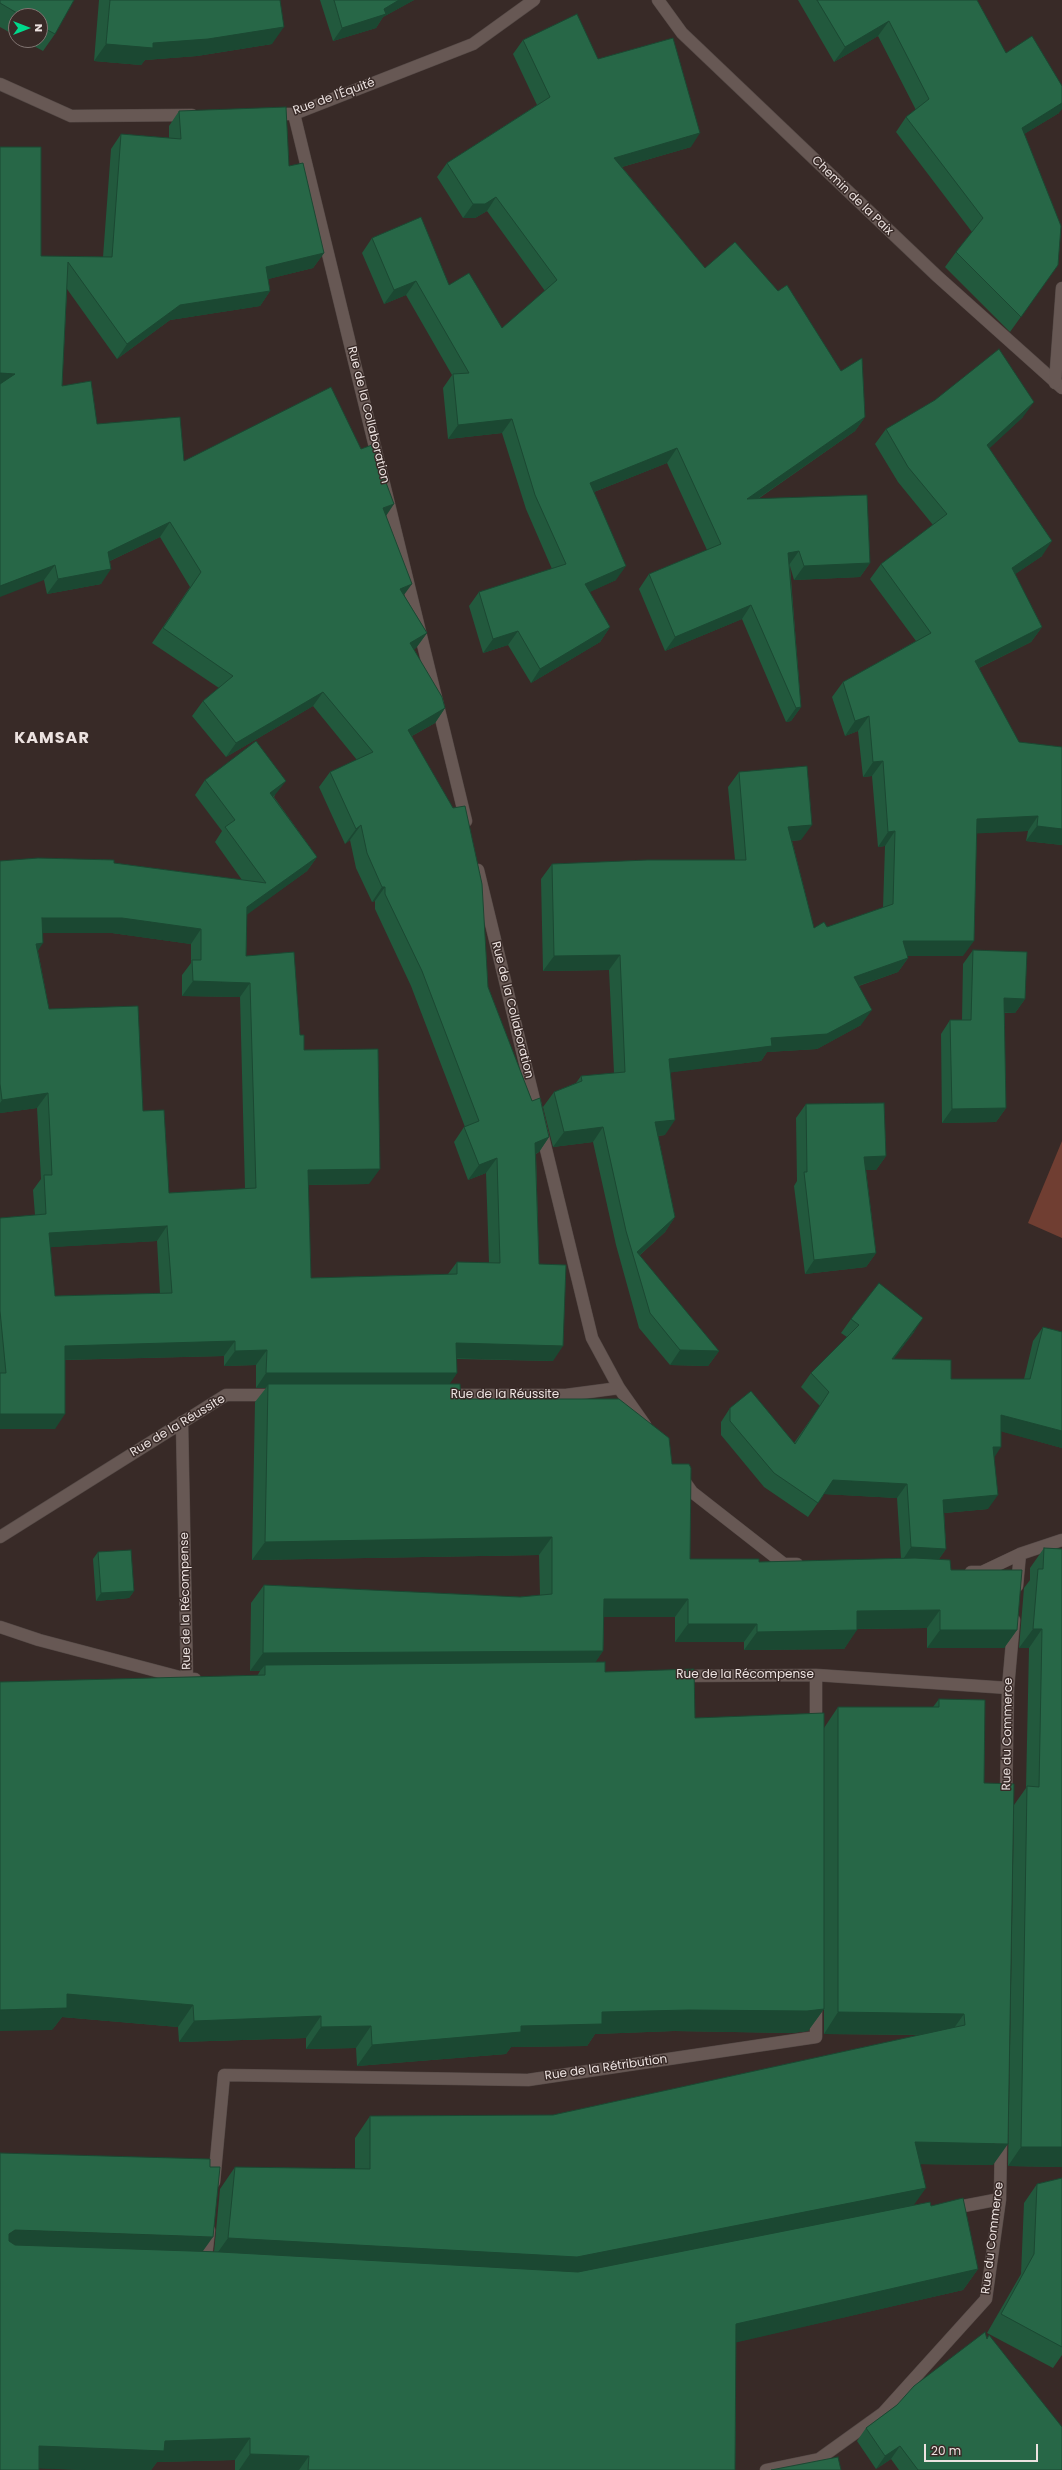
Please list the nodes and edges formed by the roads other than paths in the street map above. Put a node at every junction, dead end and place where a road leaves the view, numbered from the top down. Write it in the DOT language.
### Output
graph roads {
  1 [pos="534,0"];
  2 [pos="658,0"];
  3 [pos="0,84"];
  4 [pos="278,114"];
  5 [pos="294,114"];
  6 [pos="206,115"];
  7 [pos="1062,288"];
  8 [pos="1058,385"];
  9 [pos="470,834"];
  10 [pos="475,858"];
  11 [pos="619,1388"];
  12 [pos="290,1395"];
  13 [pos="432,1395"];
  14 [pos="182,1422"];
  15 [pos="651,1434"];
  16 [pos="674,1466"];
  17 [pos="0,1537"];
  18 [pos="1062,1540"];
  19 [pos="1020,1554"];
  20 [pos="808,1565"];
  21 [pos="958,1571"];
  22 [pos="0,1627"];
  23 [pos="816,1675"];
  24 [pos="665,1676"];
  25 [pos="187,1679"];
  26 [pos="211,1679"];
  27 [pos="1008,1688"];
  28 [pos="816,1746"];
  29 [pos="1006,1816"];
  30 [pos="816,1990"];
  31 [pos="1001,2127"];
  32 [pos="212,2195"];
  33 [pos="1000,2199"];
  34 [pos="938,2211"];
  35 [pos="210,2218"];
  36 [pos="190,2266"];
  37 [pos="821,2465"];
  38 [pos="766,2470"];
  1 -- 5 [label="street, Rue de l'Équité"];
  2 -- 8 [label="street, Chemin de la Paix"];
  3 -- 6 [label="street"];
  4 -- 5 [label="street, Rue de l'Équité"];
  5 -- 9 [label="street, Rue de la Collaboration"];
  7 -- 8 [label="street"];
  10 -- 11 [label="street, Rue de la Collaboration"];
  11 -- 13 [label="street, Rue de la Réussite"];
  11 -- 15 [label="street, Rue de la Collaboration"];
  12 -- 14 [label="street, Rue de la Réussite"];
  14 -- 17 [label="street, Rue de la Réussite"];
  14 -- 25 [label="street, Rue de la Récompense"];
  16 -- 20 [label="street"];
  18 -- 19 [label="street"];
  19 -- 21 [label="street"];
  19 -- 27 [label="street, Rue du Commerce"];
  22 -- 25 [label="street"];
  23 -- 24 [label="street, Rue de la Récompense"];
  23 -- 27 [label="street, Rue de la Récompense"];
  23 -- 28 [label="street"];
  25 -- 26 [label="street, Rue de la Récompense"];
  27 -- 29 [label="street, Rue du Commerce"];
  30 -- 32 [label="street, Rue de la Rétribution"];
  31 -- 33 [label="street, Rue du Commerce"];
  33 -- 34 [label="street"];
  33 -- 37 [label="street, Rue du Commerce"];
  35 -- 36 [label="street"];
  37 -- 38 [label="street, Rue du Commerce"];
}
